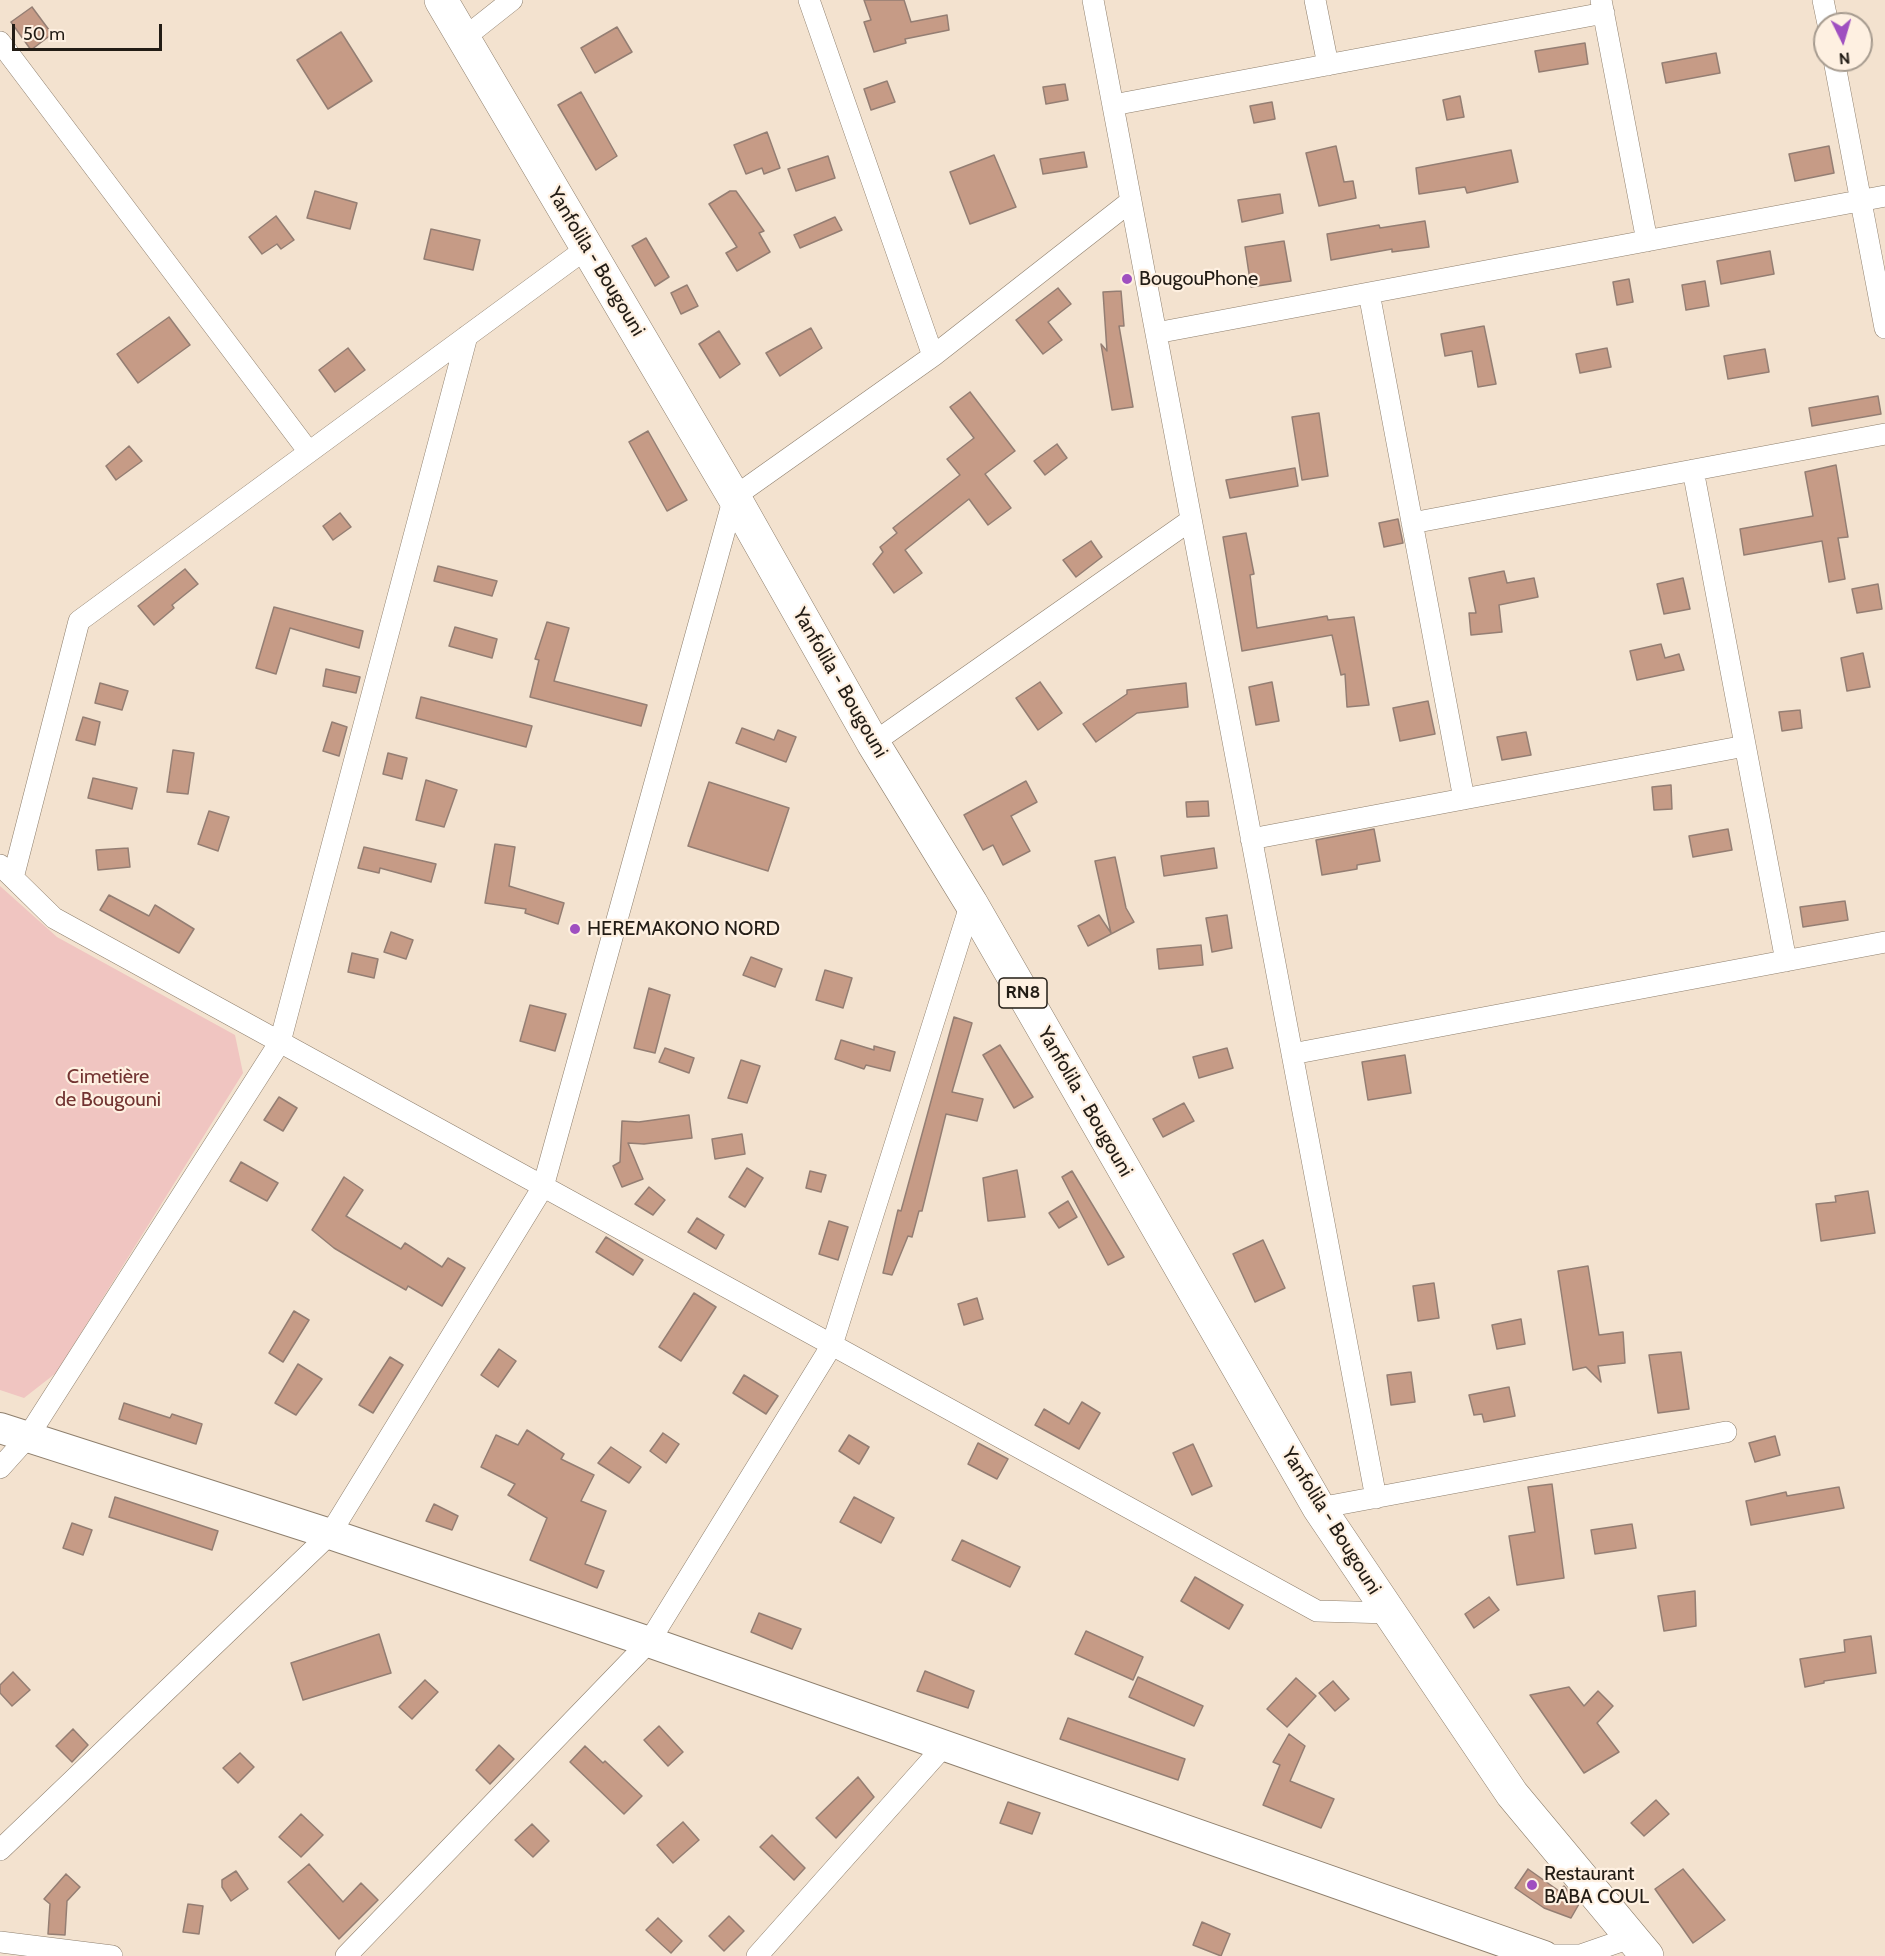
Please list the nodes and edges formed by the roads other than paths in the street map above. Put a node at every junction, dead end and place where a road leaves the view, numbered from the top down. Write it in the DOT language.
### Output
graph roads {
  1 [pos="441,0"];
  2 [pos="512,0"];
  3 [pos="809,0"];
  4 [pos="1093,0"];
  5 [pos="1316,0"];
  6 [pos="1602,6"];
  7 [pos="464,38"];
  8 [pos="0,42"];
  9 [pos="1328,65"];
  10 [pos="1836,72"];
  11 [pos="1113,105"];
  12 [pos="1885,196"];
  13 [pos="1131,201"];
  14 [pos="1861,201"];
  15 [pos="1647,241"];
  16 [pos="587,248"];
  17 [pos="1369,293"];
  18 [pos="1885,328"];
  19 [pos="1156,333"];
  20 [pos="467,336"];
  21 [pos="933,356"];
  22 [pos="1885,434"];
  23 [pos="309,452"];
  24 [pos="1693,470"];
  25 [pos="734,497"];
  26 [pos="1191,519"];
  27 [pos="1412,522"];
  28 [pos="873,743"];
  29 [pos="1745,746"];
  30 [pos="1464,799"];
  31 [pos="1251,838"];
  32 [pos="7,871"];
  33 [pos="971,903"];
  34 [pos="1885,942"];
  35 [pos="1786,961"];
  36 [pos="280,1042"];
  37 [pos="1292,1054"];
  38 [pos="543,1186"];
  39 [pos="832,1345"];
  40 [pos="14,1432"];
  41 [pos="1726,1432"];
  42 [pos="0,1468"];
  43 [pos="1376,1498"];
  44 [pos="1319,1508"];
  45 [pos="330,1534"];
  46 [pos="1390,1613"];
  47 [pos="649,1642"];
  48 [pos="944,1746"];
  49 [pos="0,1850"];
  50 [pos="0,1942"];
  51 [pos="1639,1947"];
  52 [pos="1542,1955"];
  53 [pos="112,1956"];
  54 [pos="346,1956"];
  55 [pos="757,1956"];
  1 -- 7 [label="main road, Yanfolila - Bougouni / RN8"];
  2 -- 7 [label="street"];
  3 -- 21 [label="street"];
  4 -- 11 [label="street"];
  5 -- 9 [label="street"];
  6 -- 9 [label="street"];
  6 -- 15 [label="street"];
  7 -- 16 [label="main road, Yanfolila - Bougouni / RN8"];
  8 -- 23 [label="street"];
  9 -- 11 [label="street"];
  10 -- 14 [label="street"];
  11 -- 13 [label="street"];
  12 -- 14 [label="street"];
  13 -- 19 [label="street"];
  13 -- 21 [label="street"];
  14 -- 15 [label="street"];
  14 -- 18 [label="street"];
  15 -- 17 [label="street"];
  16 -- 20 [label="street"];
  16 -- 25 [label="main road, Yanfolila - Bougouni / RN8"];
  17 -- 19 [label="street"];
  17 -- 27 [label="street"];
  19 -- 26 [label="street"];
  20 -- 23 [label="street"];
  20 -- 36 [label="street"];
  21 -- 25 [label="street"];
  22 -- 24 [label="street"];
  23 -- 32 [label="street"];
  24 -- 27 [label="street"];
  24 -- 29 [label="street"];
  25 -- 28 [label="main road, Yanfolila - Bougouni / RN8"];
  25 -- 38 [label="street"];
  26 -- 28 [label="street"];
  26 -- 31 [label="street"];
  27 -- 30 [label="street"];
  28 -- 33 [label="main road, Yanfolila - Bougouni / RN8"];
  29 -- 30 [label="street"];
  29 -- 35 [label="street"];
  30 -- 31 [label="street"];
  31 -- 37 [label="street"];
  32 -- 36 [label="street"];
  33 -- 39 [label="street"];
  33 -- 44 [label="main road, Yanfolila - Bougouni / RN8"];
  34 -- 35 [label="street"];
  35 -- 37 [label="street"];
  36 -- 38 [label="street"];
  36 -- 40 [label="street"];
  37 -- 43 [label="street"];
  38 -- 39 [label="street"];
  38 -- 45 [label="street"];
  39 -- 46 [label="street"];
  39 -- 47 [label="street"];
  40 -- 42 [label="street"];
  40 -- 45 [label="street"];
  41 -- 43 [label="street"];
  43 -- 44 [label="street"];
  44 -- 46 [label="main road, Yanfolila - Bougouni / RN8"];
  45 -- 47 [label="street"];
  45 -- 49 [label="street"];
  46 -- 51 [label="main road, Yanfolila - Bougouni / RN8"];
  47 -- 48 [label="street"];
  47 -- 54 [label="street"];
  48 -- 52 [label="street"];
  48 -- 55 [label="street"];
  50 -- 53 [label="street"];
  51 -- 52 [label="street"];
}
